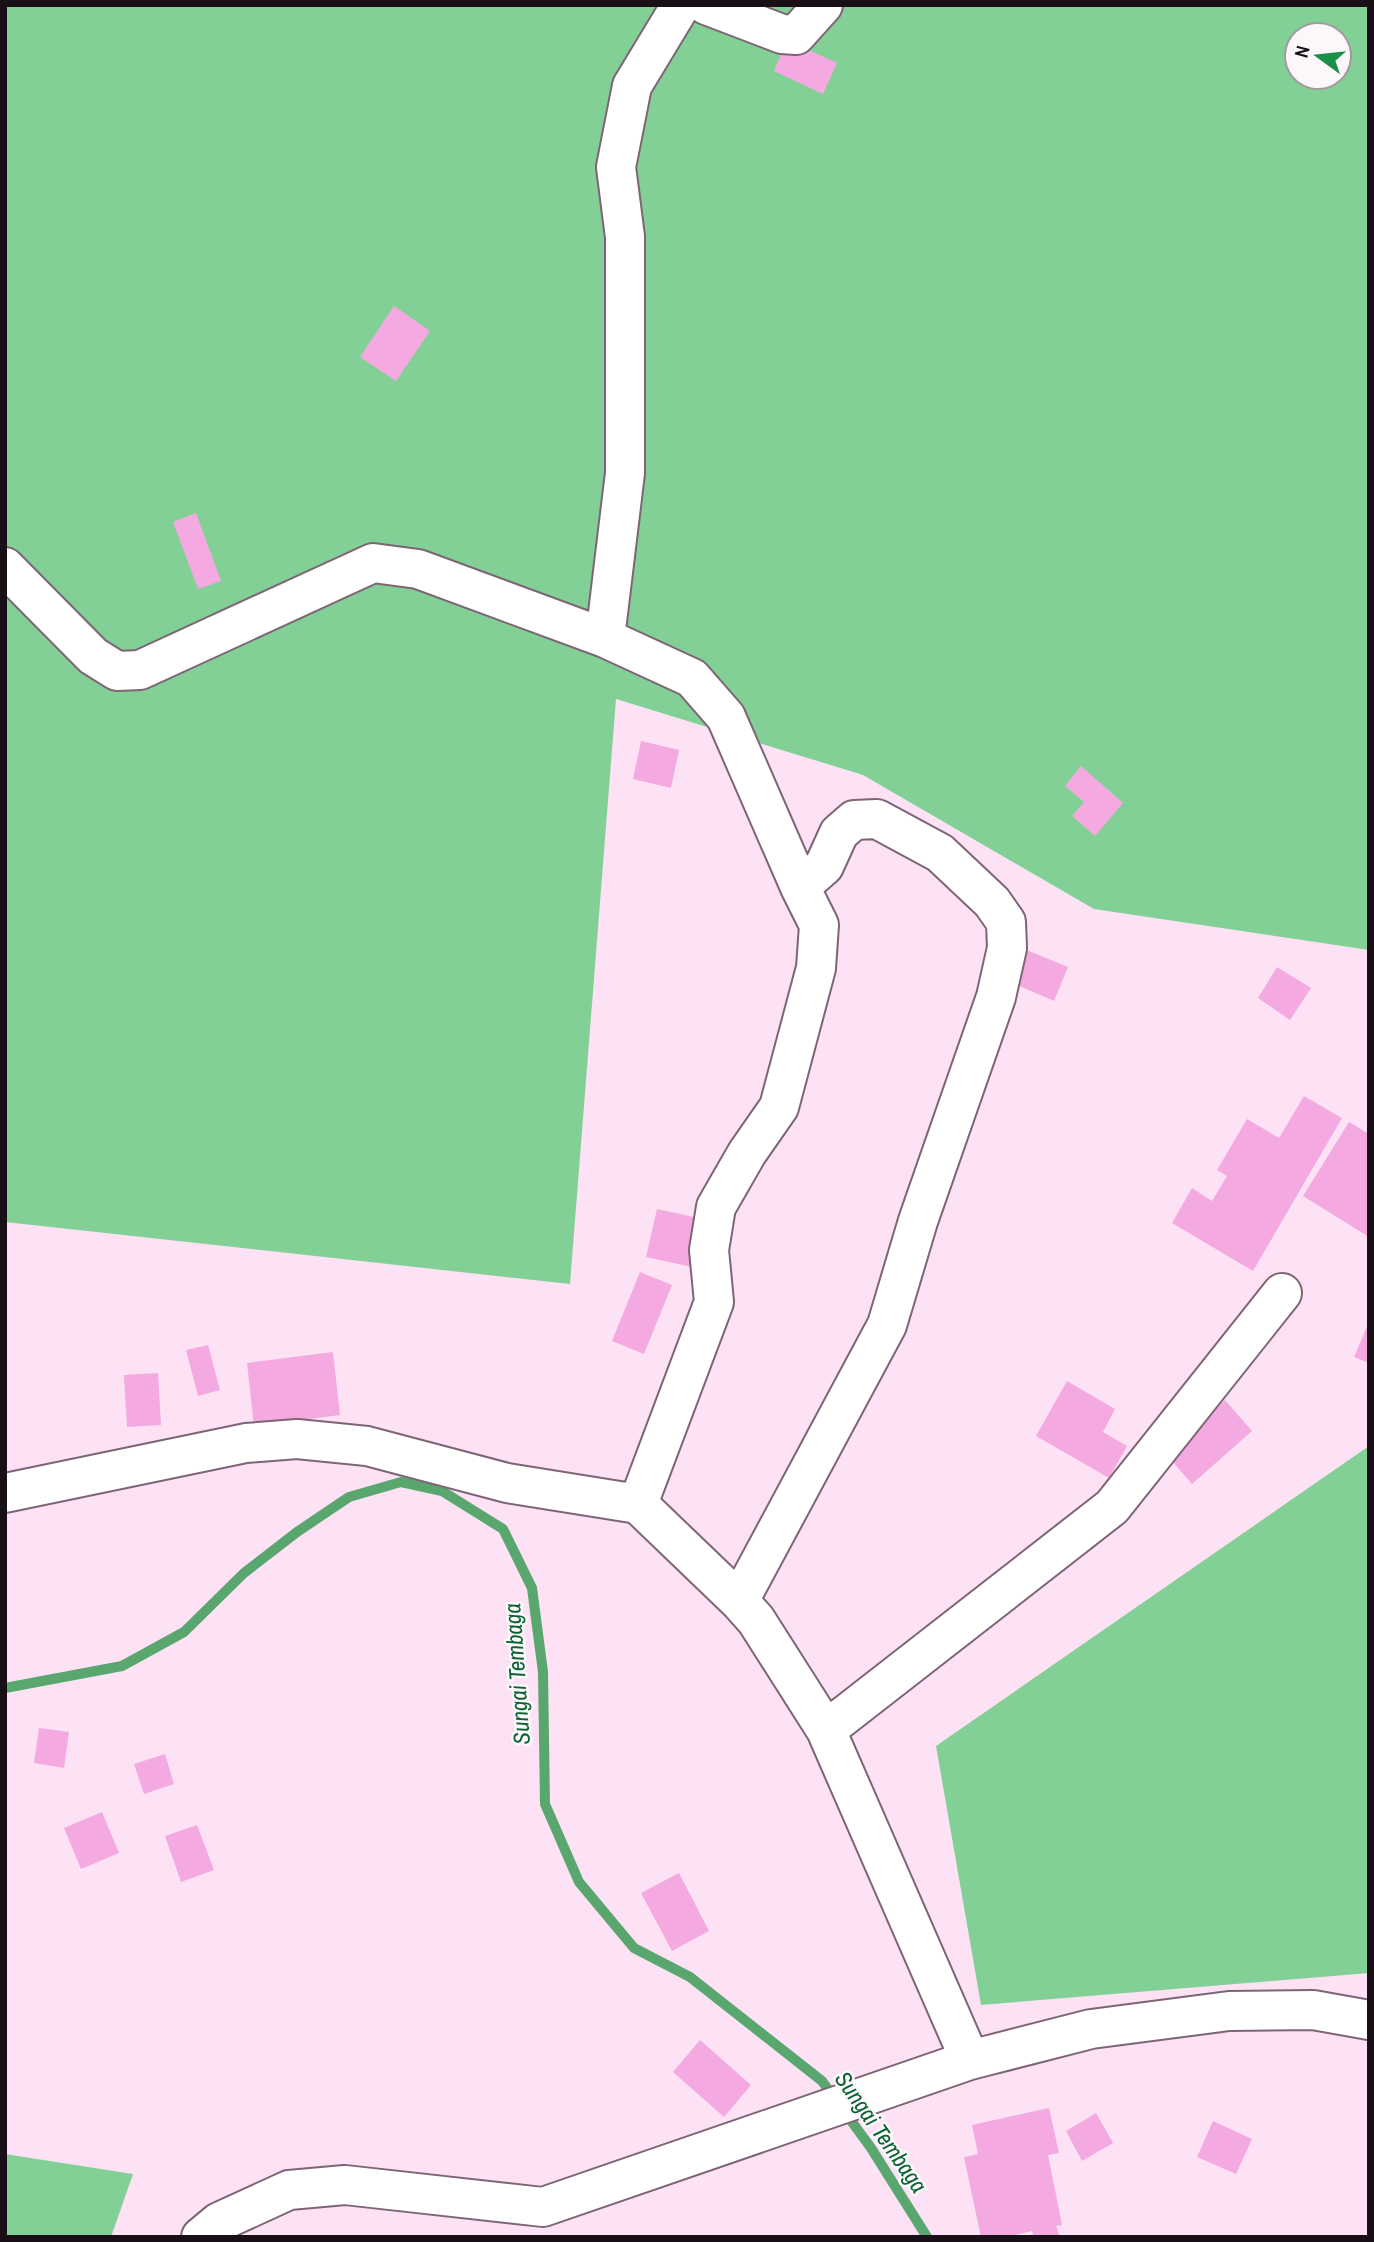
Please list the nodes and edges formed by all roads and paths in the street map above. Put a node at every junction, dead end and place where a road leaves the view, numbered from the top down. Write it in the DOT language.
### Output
graph roads {
  1 [pos="681,5"];
  2 [pos="706,5"];
  3 [pos="823,5"];
  4 [pos="5,567"];
  5 [pos="605,638"];
  6 [pos="800,887"];
  7 [pos="1282,1293"];
  8 [pos="5,1493"];
  9 [pos="638,1504"];
  10 [pos="739,1601"];
  11 [pos="826,1730"];
  12 [pos="1369,2020"];
  13 [pos="970,2060"];
  14 [pos="201,2237"];
  1 -- 5 [label="street"];
  2 -- 3 [label="street"];
  4 -- 5 [label="street"];
  5 -- 6 [label="street"];
  6 -- 9 [label="street"];
  6 -- 10 [label="street"];
  7 -- 11 [label="street"];
  8 -- 9 [label="street"];
  9 -- 10 [label="street"];
  10 -- 11 [label="street"];
  11 -- 13 [label="street"];
  12 -- 13 [label="street"];
  13 -- 14 [label="street"];
}
